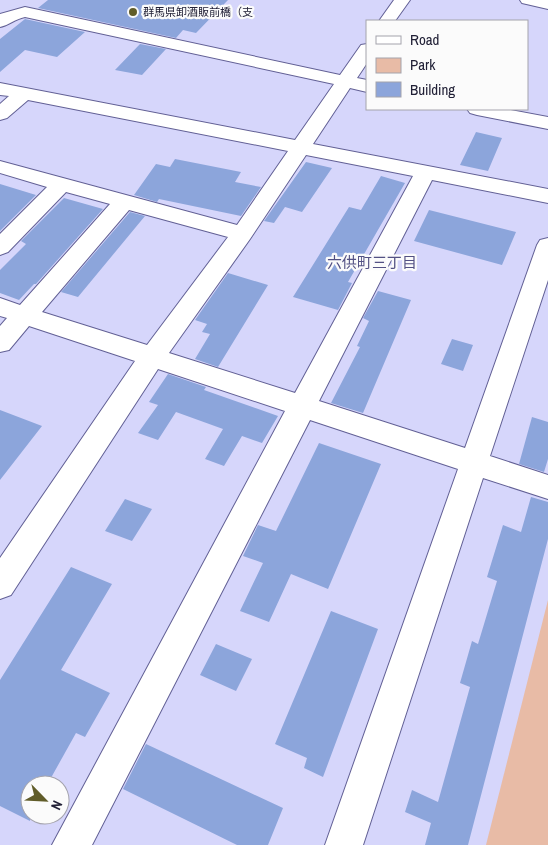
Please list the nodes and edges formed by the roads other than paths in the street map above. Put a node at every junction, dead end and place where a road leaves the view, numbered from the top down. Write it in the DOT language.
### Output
graph roads {
  1 [pos="402,0"];
  2 [pos="528,0"];
  3 [pos="548,4"];
  4 [pos="388,20"];
  5 [pos="0,22"];
  6 [pos="366,52"];
  7 [pos="355,84"];
  8 [pos="0,89"];
  9 [pos="24,93"];
  10 [pos="483,110"];
  11 [pos="0,114"];
  12 [pos="548,123"];
  13 [pos="299,147"];
  14 [pos="0,167"];
  15 [pos="426,172"];
  16 [pos="62,184"];
  17 [pos="548,196"];
  18 [pos="124,202"];
  19 [pos="242,234"];
  20 [pos="548,245"];
  21 [pos="0,247"];
  22 [pos="12,311"];
  23 [pos="0,343"];
  24 [pos="152,357"];
  25 [pos="302,406"];
  26 [pos="473,462"];
  27 [pos="548,487"];
  28 [pos="0,585"];
  29 [pos="70,845"];
  30 [pos="344,845"];
  1 -- 4 [label="street"];
  2 -- 3 [label="street"];
  5 -- 7 [label="street"];
  6 -- 7 [label="street"];
  7 -- 13 [label="street"];
  8 -- 9 [label="street"];
  9 -- 11 [label="street"];
  9 -- 13 [label="street"];
  10 -- 12 [label="street"];
  13 -- 15 [label="street"];
  13 -- 19 [label="street"];
  14 -- 16 [label="street"];
  15 -- 17 [label="street"];
  15 -- 25 [label="street"];
  16 -- 18 [label="street"];
  16 -- 21 [label="street"];
  18 -- 19 [label="street"];
  18 -- 22 [label="street"];
  19 -- 24 [label="street"];
  20 -- 26 [label="street"];
  22 -- 23 [label="street"];
  22 -- 24 [label="street"];
  24 -- 25 [label="street"];
  24 -- 28 [label="street"];
  25 -- 26 [label="street"];
  25 -- 29 [label="street"];
  26 -- 27 [label="street"];
  26 -- 30 [label="street"];
}
